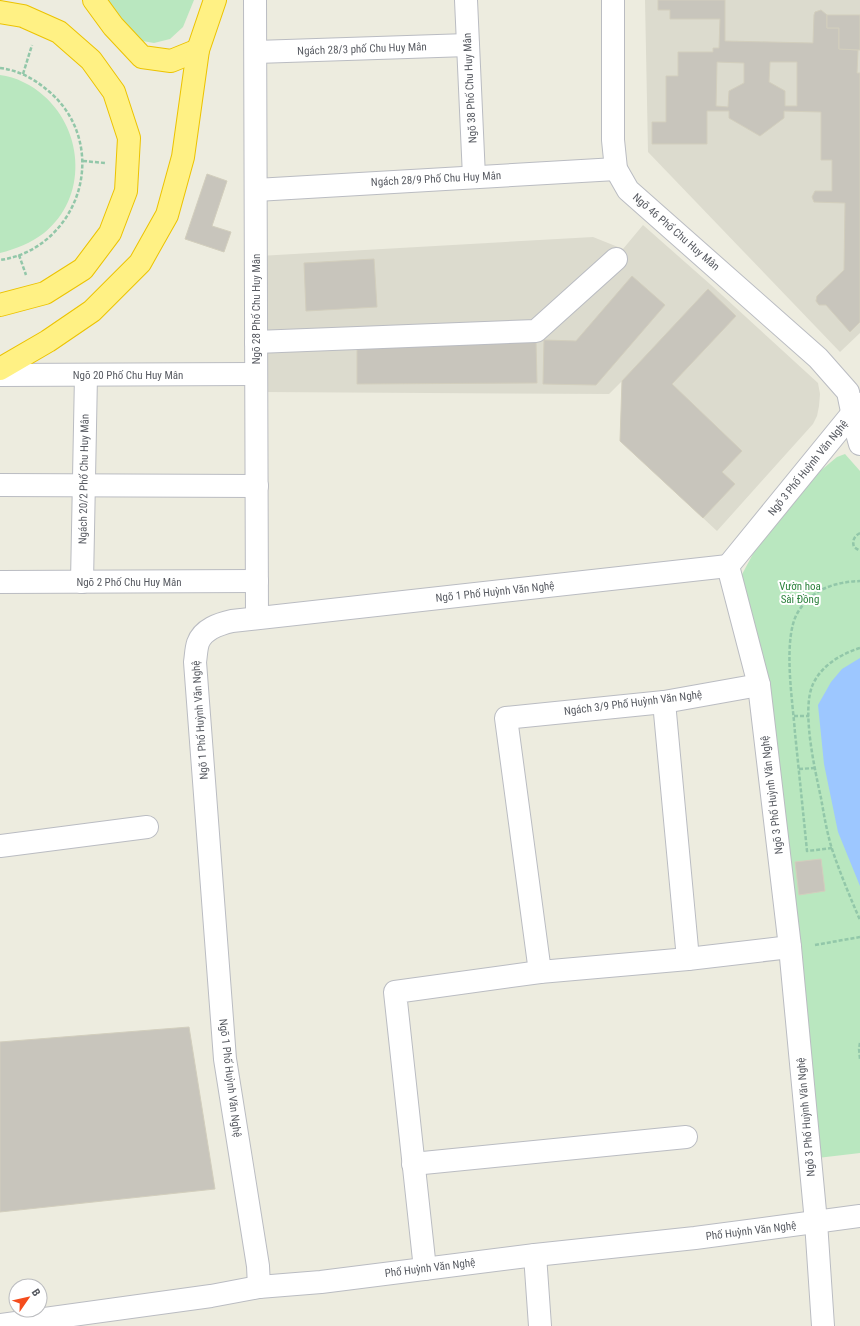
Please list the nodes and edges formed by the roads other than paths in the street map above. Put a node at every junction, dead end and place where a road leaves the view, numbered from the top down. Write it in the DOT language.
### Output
graph roads {
  1 [pos="94,0"];
  2 [pos="215,0"];
  3 [pos="256,0"];
  4 [pos="466,0"];
  5 [pos="613,0"];
  6 [pos="0,12"];
  7 [pos="468,45"];
  8 [pos="198,50"];
  9 [pos="256,52"];
  10 [pos="616,169"];
  11 [pos="474,177"];
  12 [pos="256,190"];
  13 [pos="616,259"];
  14 [pos="0,305"];
  15 [pos="256,342"];
  16 [pos="0,369"];
  17 [pos="256,374"];
  18 [pos="0,375"];
  19 [pos="86,375"];
  20 [pos="856,409"];
  21 [pos="860,444"];
  22 [pos="0,485"];
  23 [pos="84,485"];
  24 [pos="257,486"];
  25 [pos="728,566"];
  26 [pos="257,581"];
  27 [pos="0,582"];
  28 [pos="82,582"];
  29 [pos="257,618"];
  30 [pos="759,685"];
  31 [pos="664,702"];
  32 [pos="146,827"];
  33 [pos="0,846"];
  34 [pos="790,947"];
  35 [pos="688,959"];
  36 [pos="540,972"];
  37 [pos="686,1137"];
  38 [pos="413,1164"];
  39 [pos="860,1216"];
  40 [pos="816,1222"];
  41 [pos="535,1255"];
  42 [pos="425,1269"];
  43 [pos="259,1287"];
  44 [pos="0,1324"];
  45 [pos="540,1326"];
  46 [pos="823,1326"];
  1 -- 8 [label="highway"];
  2 -- 8 [label="highway"];
  3 -- 9 [label="street, Ngõ 28 Phố Chu Huy Mân"];
  4 -- 7 [label="street, Ngõ 38 Phố Chu Huy Mân"];
  5 -- 10 [label="street, Ngõ 46 Phố Chu Huy Mân"];
  6 -- 14 [label="highway"];
  7 -- 9 [label="street, Ngách 28/3 phố Chu Huy Mân"];
  7 -- 11 [label="street, Ngõ 38 Phố Chu Huy Mân"];
  8 -- 16 [label="highway"];
  9 -- 12 [label="street, Ngõ 28 Phố Chu Huy Mân"];
  10 -- 11 [label="street, Ngách 28/9 Phố Chu Huy Mân"];
  10 -- 20 [label="street, Ngõ 46 Phố Chu Huy Mân"];
  11 -- 12 [label="street, Ngách 28/9 Phố Chu Huy Mân"];
  12 -- 15 [label="street, Ngõ 28 Phố Chu Huy Mân"];
  13 -- 15 [label="street"];
  15 -- 17 [label="street, Ngõ 28 Phố Chu Huy Mân"];
  17 -- 19 [label="street, Ngõ 20 Phố Chu Huy Mân"];
  17 -- 24 [label="street, Ngõ 28 Phố Chu Huy Mân"];
  18 -- 19 [label="street, Ngõ 20 Phố Chu Huy Mân"];
  19 -- 23 [label="street, Ngách 20/2 Phố Chu Huy Mân"];
  20 -- 21 [label="street, Ngõ 46 Phố Chu Huy Mân"];
  20 -- 25 [label="street, Ngõ 3 Phố Huỳnh Văn Nghệ"];
  22 -- 23 [label="street"];
  23 -- 24 [label="street"];
  23 -- 28 [label="street, Ngách 20/2 Phố Chu Huy Mân"];
  24 -- 26 [label="street, Ngõ 28 Phố Chu Huy Mân"];
  25 -- 29 [label="street, Ngõ 1 Phố Huỳnh Văn Nghệ"];
  25 -- 30 [label="street, Ngõ 3 Phố Huỳnh Văn Nghệ"];
  26 -- 28 [label="street, Ngõ 2 Phố Chu Huy Mân"];
  26 -- 29 [label="street, Ngõ 28 Phố Chu Huy Mân"];
  27 -- 28 [label="street, Ngõ 2 Phố Chu Huy Mân"];
  29 -- 43 [label="street, Ngõ 1 Phố Huỳnh Văn Nghệ"];
  30 -- 31 [label="street, Ngách 3/9 Phố Huỳnh Văn Nghệ"];
  30 -- 34 [label="street, Ngõ 3 Phố Huỳnh Văn Nghệ"];
  31 -- 35 [label="street"];
  31 -- 36 [label="street, Ngách 3/9 Phố Huỳnh Văn Nghệ"];
  32 -- 33 [label="street"];
  34 -- 35 [label="street"];
  34 -- 40 [label="street, Ngõ 3 Phố Huỳnh Văn Nghệ"];
  35 -- 36 [label="street"];
  36 -- 38 [label="street"];
  37 -- 38 [label="street"];
  38 -- 42 [label="street"];
  39 -- 40 [label="street, Phố Huỳnh Văn Nghệ"];
  40 -- 41 [label="street, Phố Huỳnh Văn Nghệ"];
  40 -- 46 [label="street, Ngõ 3 Phố Huỳnh Văn Nghệ"];
  41 -- 42 [label="street, Phố Huỳnh Văn Nghệ"];
  41 -- 45 [label="street"];
  42 -- 43 [label="street, Phố Huỳnh Văn Nghệ"];
  43 -- 44 [label="street, Phố Huỳnh Văn Nghệ"];
}
